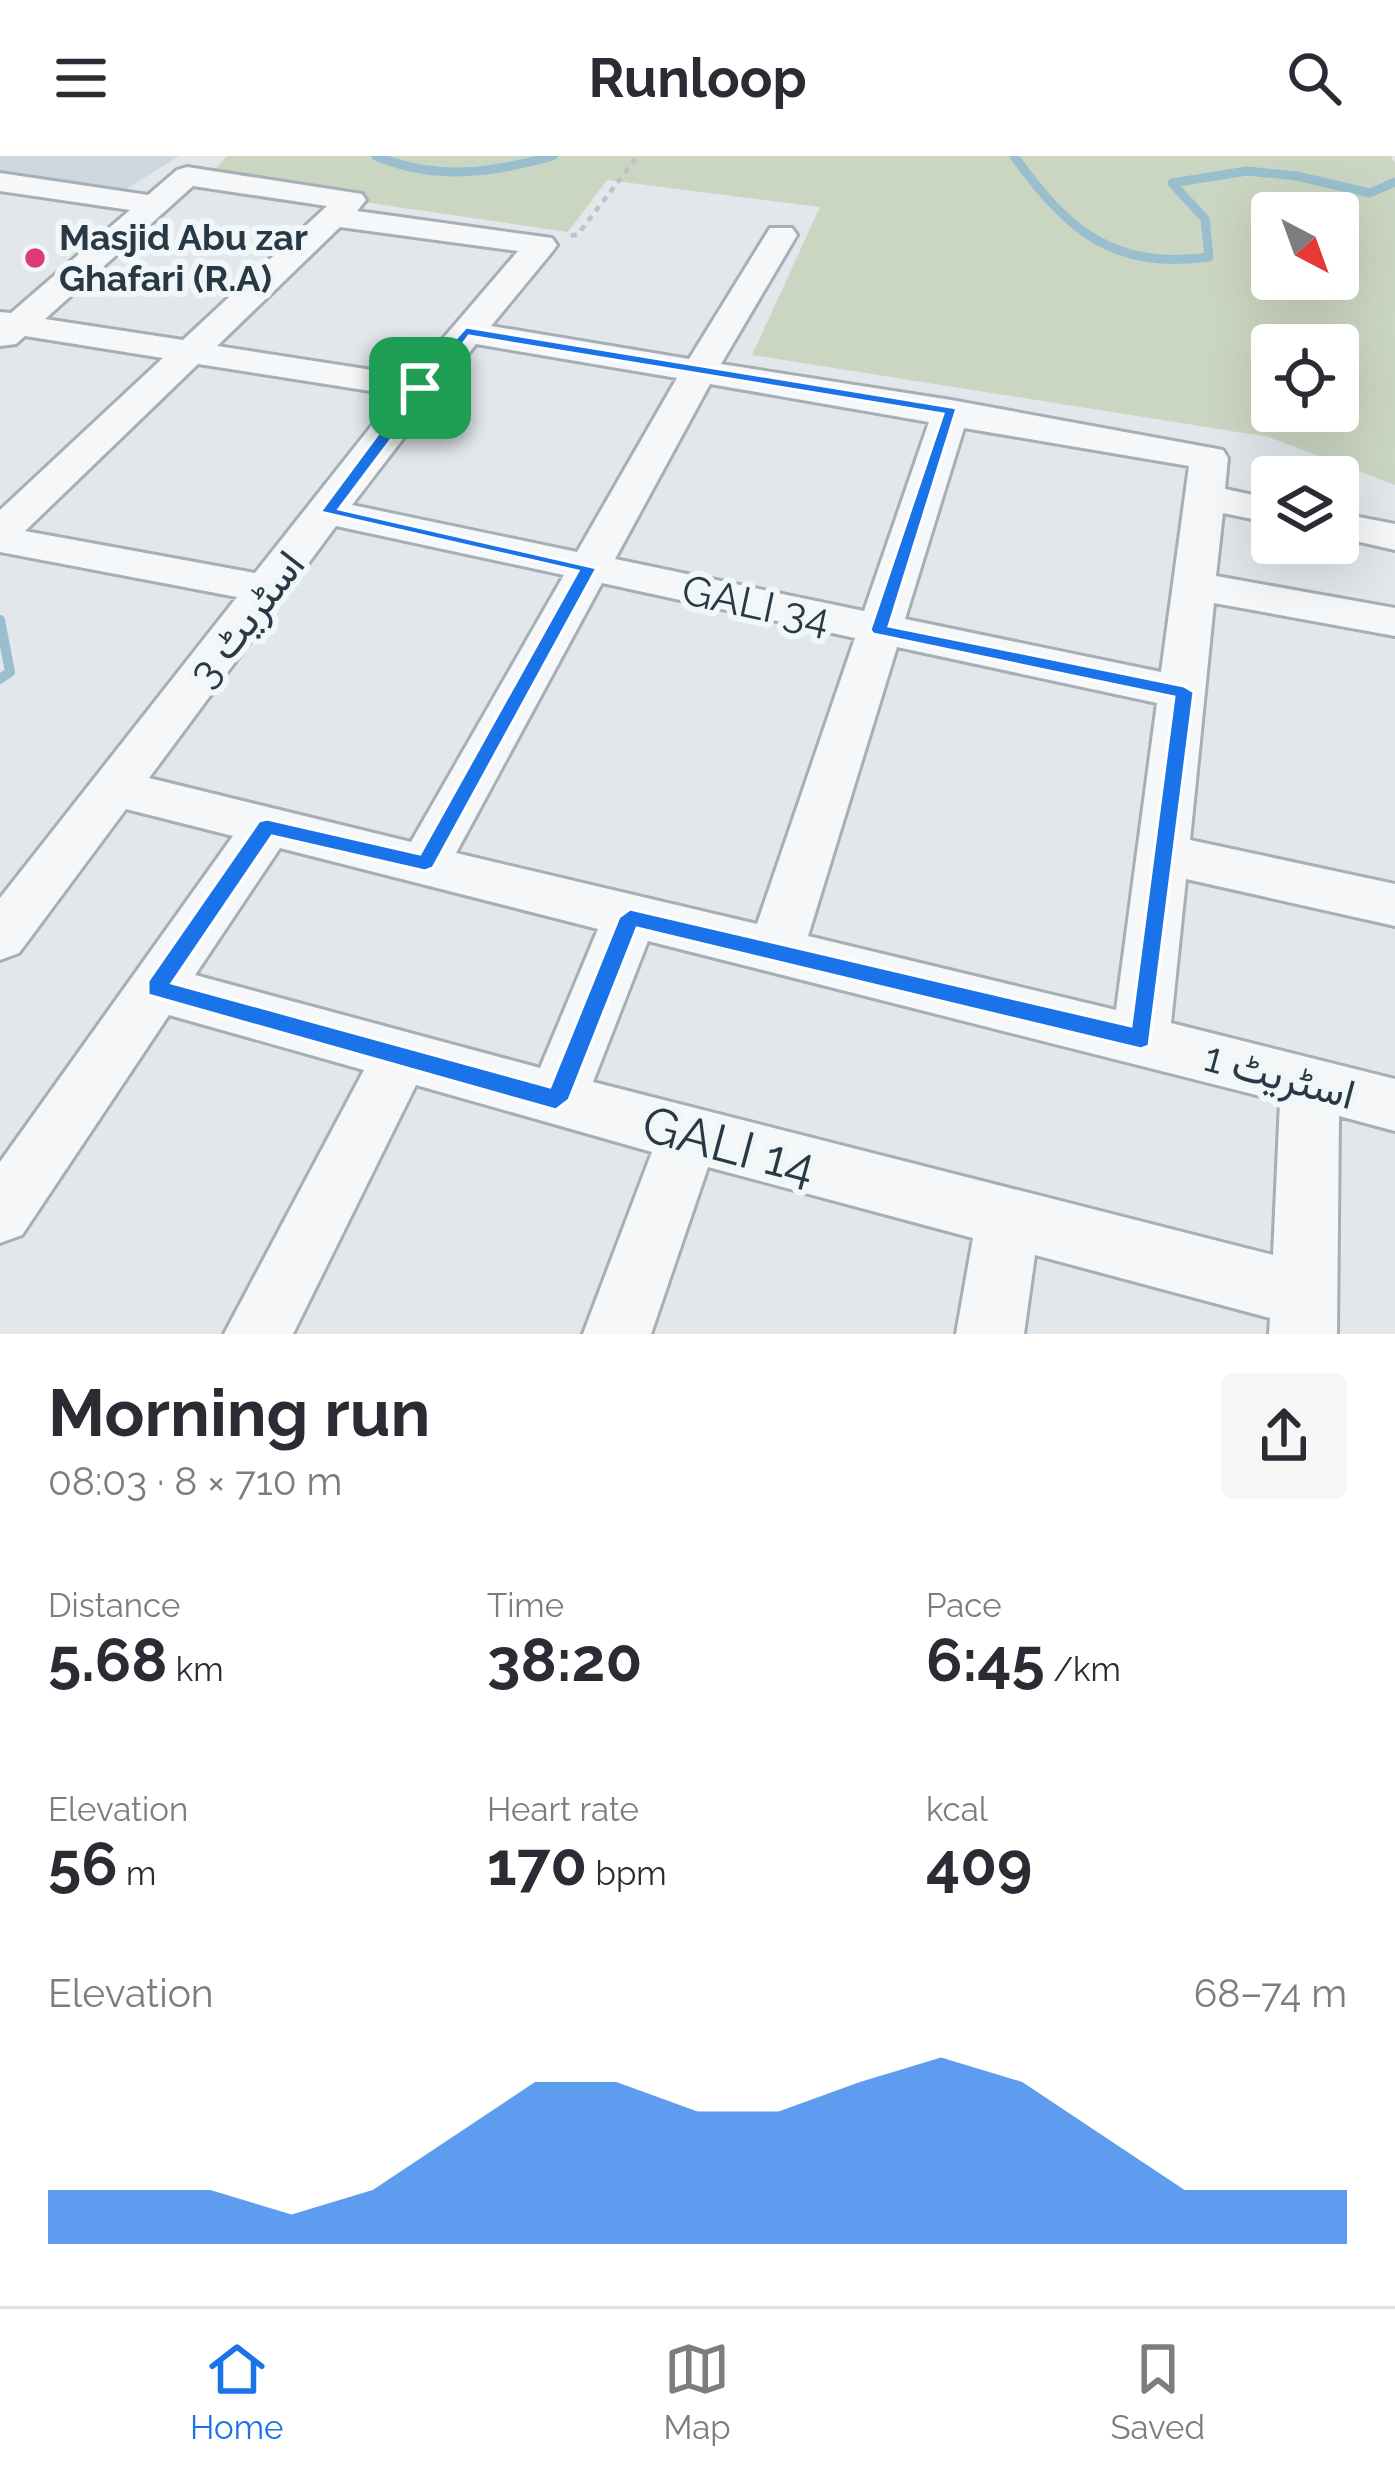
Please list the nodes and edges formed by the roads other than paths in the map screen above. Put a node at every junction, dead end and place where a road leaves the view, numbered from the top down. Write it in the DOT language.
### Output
graph roads {
  1 [pos="0,182"];
  2 [pos="150,204"];
  3 [pos="342,208"];
  4 [pos="781,235"];
  5 [pos="6,329"];
  6 [pos="466,332"];
  7 [pos="193,351"];
  8 [pos="700,371"];
  9 [pos="420,388"];
  10 [pos="951,411"];
  11 [pos="1207,477"];
  12 [pos="1251,500"];
  13 [pos="328,512"];
  14 [pos="1359,529"];
  15 [pos="0,536"];
  16 [pos="1395,537"];
  17 [pos="588,568"];
  18 [pos="1197,586"];
  19 [pos="266,589"];
  20 [pos="1395,622"];
  21 [pos="879,630"];
  22 [pos="1184,692"];
  23 [pos="116,788"];
  24 [pos="267,827"];
  25 [pos="1164,854"];
  26 [pos="425,863"];
  27 [pos="1395,905"];
  28 [pos="630,917"];
  29 [pos="0,938"];
  30 [pos="776,950"];
  31 [pos="156,988"];
  32 [pos="1141,1039"];
  33 [pos="401,1056"];
  34 [pos="1310,1083"];
  35 [pos="556,1100"];
  36 [pos="1395,1105"];
  37 [pos="689,1136"];
  38 [pos="0,1214"];
  39 [pos="1008,1218"];
  40 [pos="1304,1315"];
  41 [pos="258,1334"];
  42 [pos="616,1334"];
  43 [pos="990,1334"];
  1 -- 2 [label="street"];
  2 -- 3 [label="street"];
  2 -- 5 [label="street"];
  3 -- 6 [label="street, اسٹریٹ 3"];
  3 -- 7 [label="street"];
  4 -- 8 [label="street"];
  5 -- 7 [label="street"];
  6 -- 8 [label="street"];
  6 -- 9 [label="street, اسٹریٹ 3"];
  7 -- 9 [label="street"];
  7 -- 15 [label="street"];
  8 -- 10 [label="street"];
  8 -- 17 [label="street"];
  9 -- 13 [label="street, اسٹریٹ 3"];
  10 -- 11 [label="street"];
  10 -- 21 [label="street"];
  11 -- 12 [label="street"];
  11 -- 18 [label="street"];
  13 -- 17 [label="street, GALI 34"];
  13 -- 19 [label="street, اسٹریٹ 3"];
  14 -- 16 [label="street"];
  15 -- 19 [label="street"];
  17 -- 21 [label="street, GALI 34"];
  17 -- 26 [label="street"];
  18 -- 20 [label="street"];
  18 -- 22 [label="street"];
  19 -- 23 [label="street, اسٹریٹ 3"];
  21 -- 22 [label="street, GALI 34"];
  21 -- 30 [label="street"];
  22 -- 25 [label="street"];
  23 -- 24 [label="street, اسٹریٹ 1"];
  23 -- 29 [label="street, اسٹریٹ 3"];
  24 -- 26 [label="street, اسٹریٹ 1"];
  24 -- 31 [label="street"];
  25 -- 27 [label="street"];
  25 -- 32 [label="street"];
  26 -- 28 [label="street, اسٹریٹ 1"];
  28 -- 30 [label="street, اسٹریٹ 1"];
  28 -- 35 [label="street"];
  30 -- 32 [label="street, اسٹریٹ 1"];
  31 -- 33 [label="street, GALI 14"];
  31 -- 38 [label="street"];
  32 -- 34 [label="street, اسٹریٹ 1"];
  33 -- 35 [label="street, GALI 14"];
  33 -- 41 [label="street"];
  34 -- 36 [label="street, اسٹریٹ 1"];
  34 -- 40 [label="street"];
  35 -- 37 [label="street, GALI 14"];
  37 -- 39 [label="street, GALI 14"];
  37 -- 42 [label="street"];
  39 -- 40 [label="street, GALI 14"];
  39 -- 43 [label="street"];
}
